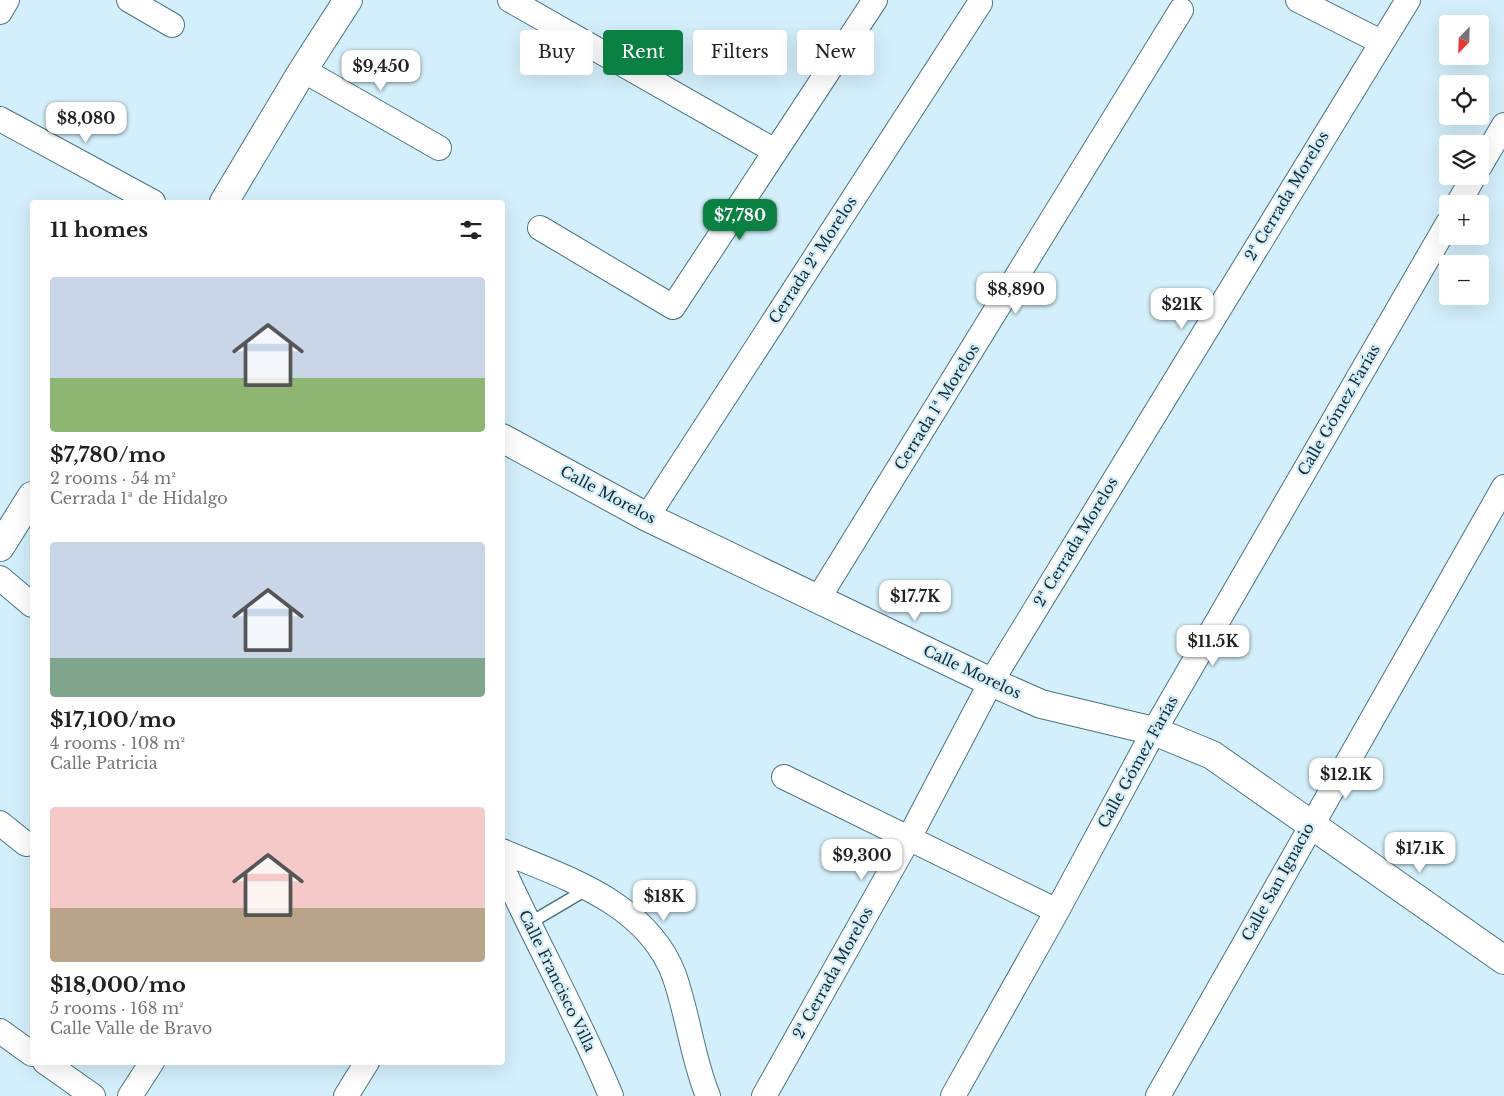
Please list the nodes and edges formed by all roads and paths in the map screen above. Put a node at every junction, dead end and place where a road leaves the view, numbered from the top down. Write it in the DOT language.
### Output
graph roads {
  1 [pos="7,0"];
  2 [pos="129,0"];
  3 [pos="348,0"];
  4 [pos="510,0"];
  5 [pos="875,0"];
  6 [pos="1298,0"];
  7 [pos="1408,0"];
  8 [pos="980,3"];
  9 [pos="1181,10"];
  10 [pos="0,12"];
  11 [pos="172,25"];
  12 [pos="1381,42"];
  13 [pos="303,70"];
  14 [pos="0,119"];
  15 [pos="1504,125"];
  16 [pos="439,148"];
  17 [pos="775,151"];
  18 [pos="1489,151"];
  19 [pos="149,200"];
  20 [pos="225,200"];
  21 [pos="540,228"];
  22 [pos="1439,239"];
  23 [pos="505,440"];
  24 [pos="1504,487"];
  25 [pos="30,499"];
  26 [pos="647,517"];
  27 [pos="0,548"];
  28 [pos="0,578"];
  29 [pos="818,599"];
  30 [pos="30,603"];
  31 [pos="991,682"];
  32 [pos="1154,731"];
  33 [pos="784,777"];
  34 [pos="0,823"];
  35 [pos="1311,823"];
  36 [pos="909,838"];
  37 [pos="26,844"];
  38 [pos="505,852"];
  39 [pos="505,874"];
  40 [pos="589,888"];
  41 [pos="1057,911"];
  42 [pos="528,924"];
  43 [pos="1504,960"];
  44 [pos="0,1031"];
  45 [pos="30,1053"];
  46 [pos="49,1065"];
  47 [pos="150,1065"];
  48 [pos="358,1066"];
  49 [pos="93,1096"];
  50 [pos="130,1096"];
  51 [pos="346,1096"];
  52 [pos="611,1096"];
  53 [pos="708,1096"];
  54 [pos="764,1096"];
  55 [pos="953,1096"];
  56 [pos="1158,1096"];
  1 -- 10 [label="street"];
  2 -- 11 [label="street"];
  3 -- 13 [label="street"];
  4 -- 17 [label="street"];
  5 -- 17 [label="street"];
  6 -- 12 [label="street"];
  7 -- 12 [label="street, 2ª Cerrada Morelos"];
  8 -- 26 [label="street, Cerrada 2ª Morelos"];
  9 -- 29 [label="street, Cerrada 1ª Morelos"];
  12 -- 31 [label="street, 2ª Cerrada Morelos"];
  13 -- 16 [label="street"];
  13 -- 20 [label="street"];
  14 -- 19 [label="street"];
  15 -- 18 [label="street"];
  17 -- 21 [label="street"];
  22 -- 32 [label="street, Calle Gómez Farías"];
  23 -- 26 [label="street, Calle Morelos"];
  24 -- 35 [label="street, Calle San Ignacio"];
  25 -- 27 [label="street"];
  26 -- 29 [label="street, Calle Morelos"];
  28 -- 30 [label="street"];
  29 -- 31 [label="street, Calle Morelos"];
  31 -- 32 [label="street, Calle Morelos"];
  31 -- 36 [label="street, 2ª Cerrada Morelos"];
  32 -- 35 [label="street, Calle Morelos"];
  32 -- 41 [label="street, Calle Gómez Farías"];
  33 -- 36 [label="street"];
  34 -- 37 [label="street"];
  35 -- 43 [label="street, Calle Morelos"];
  35 -- 56 [label="street, Calle San Ignacio"];
  36 -- 41 [label="street"];
  36 -- 54 [label="street, 2ª Cerrada Morelos"];
  38 -- 40 [label="street"];
  39 -- 42 [label="street, Calle Francisco Villa"];
  40 -- 42 [label="lane"];
  40 -- 53 [label="street"];
  41 -- 55 [label="street, Calle Gómez Farías"];
  42 -- 52 [label="street, Calle Francisco Villa"];
  44 -- 45 [label="street"];
  46 -- 49 [label="street"];
  47 -- 50 [label="street"];
  48 -- 51 [label="street"];
}
